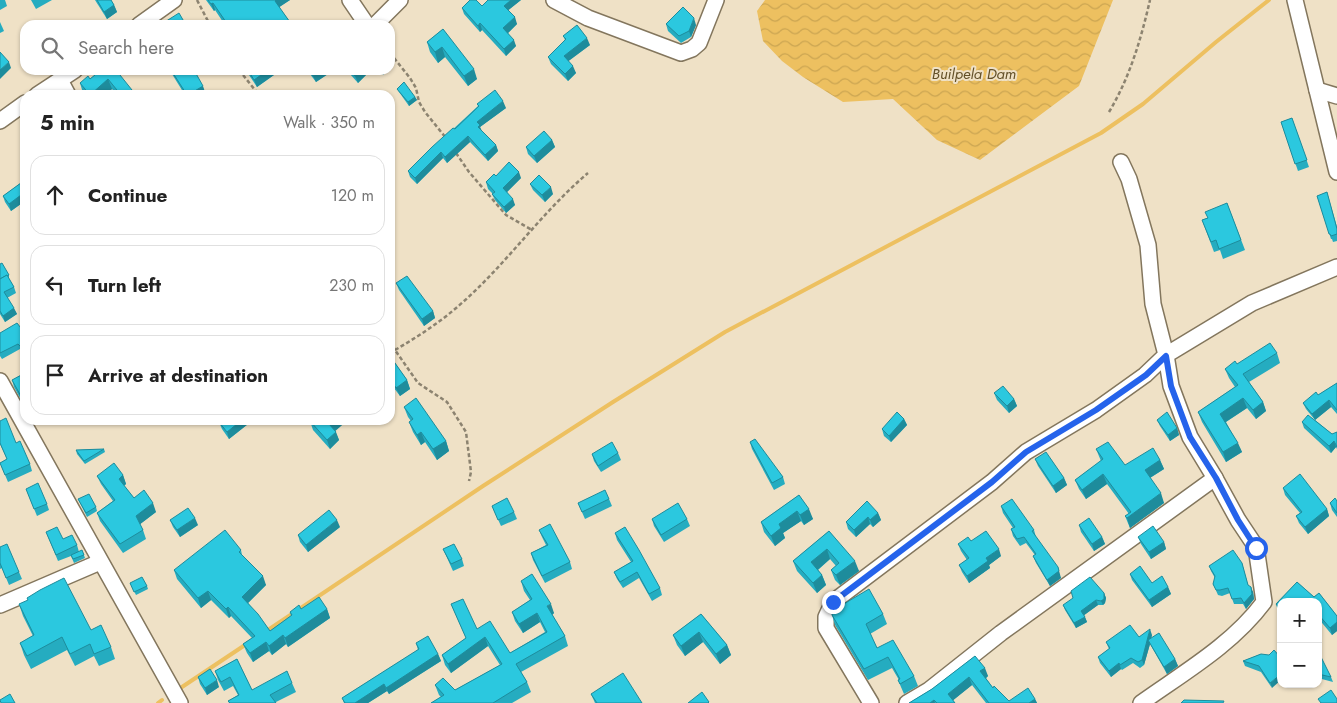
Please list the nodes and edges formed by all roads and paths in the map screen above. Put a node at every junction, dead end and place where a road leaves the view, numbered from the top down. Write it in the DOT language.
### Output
graph roads {
  1 [pos="174,0"];
  2 [pos="197,0"];
  3 [pos="350,0"];
  4 [pos="400,0"];
  5 [pos="554,0"];
  6 [pos="716,0"];
  7 [pos="1150,0"];
  8 [pos="1295,0"];
  9 [pos="146,20"];
  10 [pos="207,20"];
  11 [pos="364,20"];
  12 [pos="380,20"];
  13 [pos="395,58"];
  14 [pos="68,75"];
  15 [pos="243,75"];
  16 [pos="60,80"];
  17 [pos="45,90"];
  18 [pos="65,90"];
  19 [pos="255,90"];
  20 [pos="1317,90"];
  21 [pos="1337,96"];
  22 [pos="20,107"];
  23 [pos="1109,112"];
  24 [pos="0,121"];
  25 [pos="449,142"];
  26 [pos="454,149"];
  27 [pos="1121,162"];
  28 [pos="1337,172"];
  29 [pos="588,173"];
  30 [pos="532,230"];
  31 [pos="1337,267"];
  32 [pos="395,350"];
  33 [pos="1166,356"];
  34 [pos="0,381"];
  35 [pos="20,417"];
  36 [pos="24,425"];
  37 [pos="1216,478"];
  38 [pos="469,481"];
  39 [pos="100,562"];
  40 [pos="0,605"];
  41 [pos="178,699"];
  42 [pos="871,703"];
  43 [pos="907,703"];
  44 [pos="1140,703"];
  1 -- 9 [label="street"];
  2 -- 10 [label="path"];
  3 -- 11 [label="street"];
  4 -- 12 [label="street"];
  5 -- 6 [label="street"];
  7 -- 23 [label="path"];
  8 -- 20 [label="street"];
  13 -- 25 [label="path"];
  14 -- 16 [label="street"];
  15 -- 19 [label="path"];
  16 -- 17 [label="street"];
  16 -- 18 [label="street"];
  20 -- 21 [label="street"];
  20 -- 28 [label="street"];
  22 -- 24 [label="street"];
  26 -- 30 [label="path"];
  27 -- 33 [label="street"];
  29 -- 30 [label="path"];
  30 -- 32 [label="path"];
  31 -- 33 [label="street"];
  32 -- 38 [label="path"];
  33 -- 37 [label="street"];
  33 -- 42 [label="street"];
  34 -- 35 [label="street"];
  36 -- 39 [label="street"];
  37 -- 43 [label="street"];
  37 -- 44 [label="street"];
  39 -- 40 [label="street"];
  39 -- 41 [label="street"];
}
